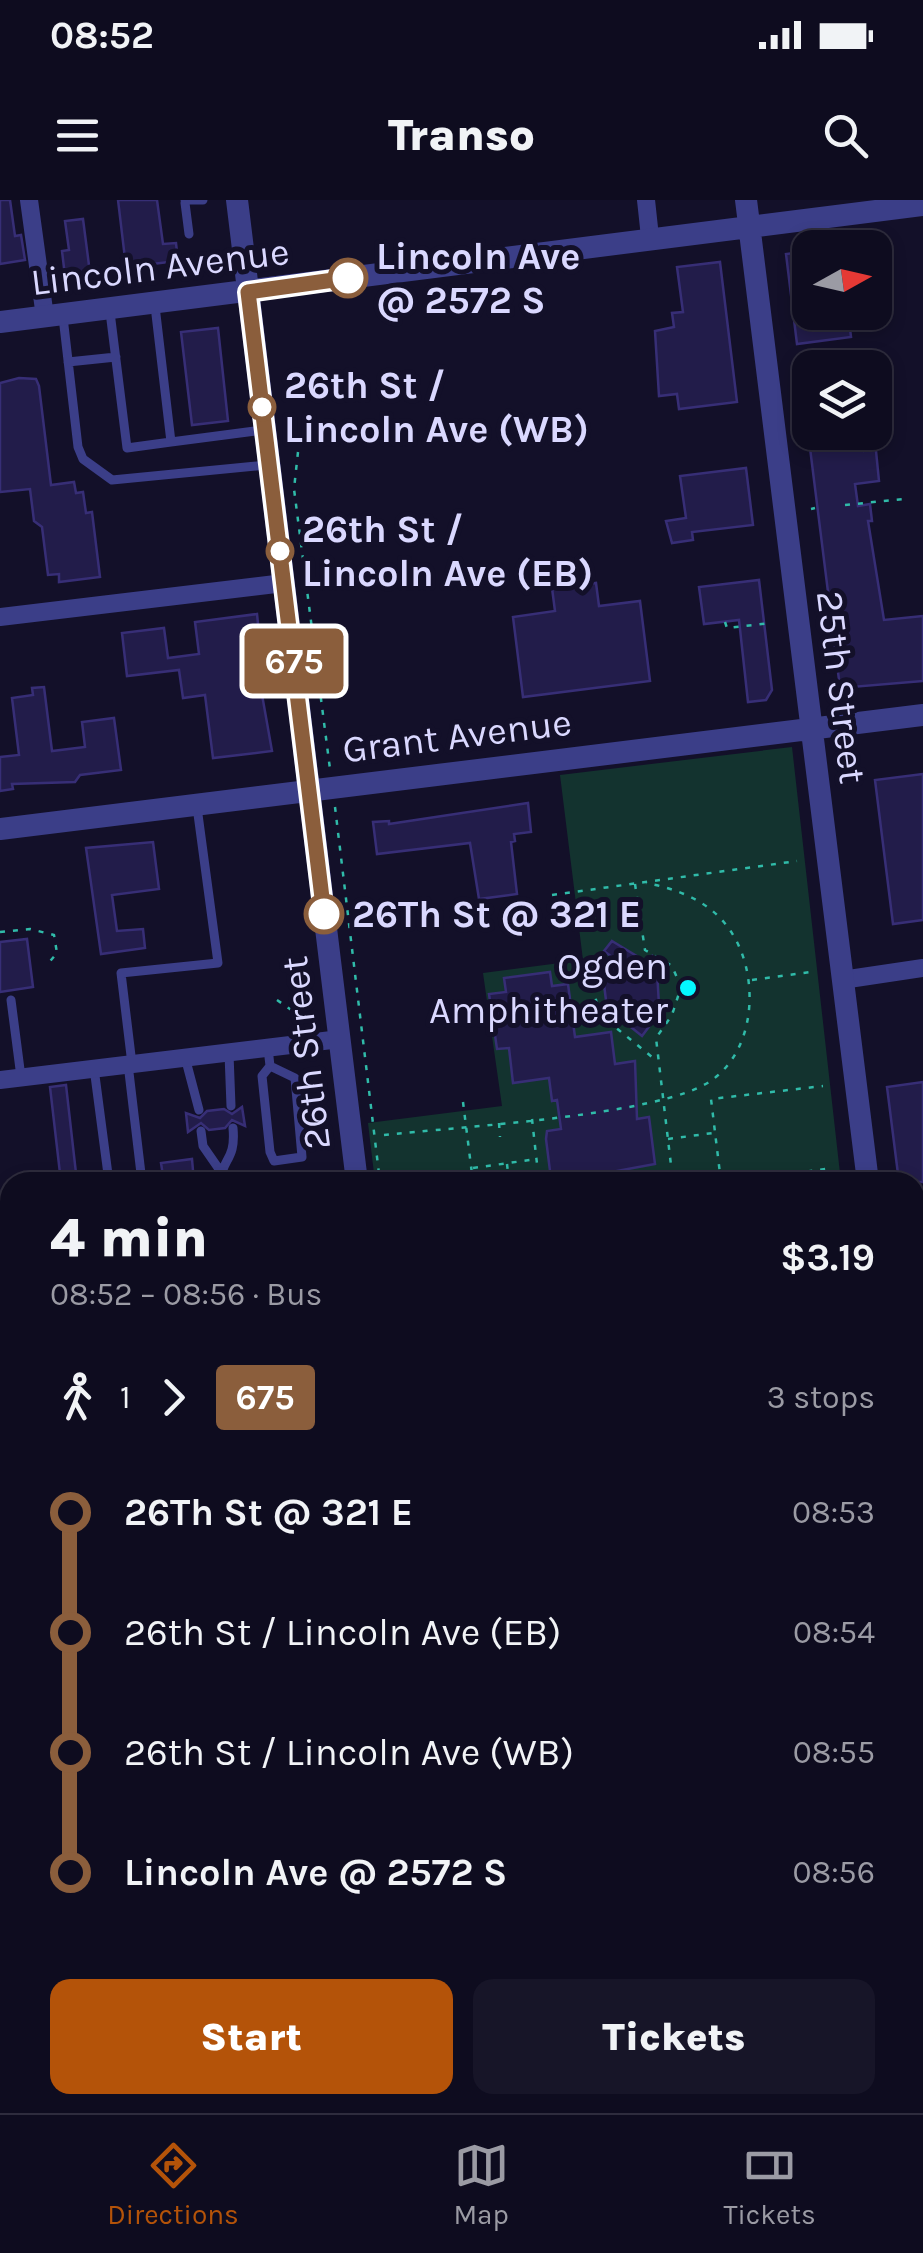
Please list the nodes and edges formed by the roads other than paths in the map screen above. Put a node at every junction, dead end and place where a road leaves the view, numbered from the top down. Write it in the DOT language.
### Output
graph roads {
  1 [pos="29,200"];
  2 [pos="203,200"];
  3 [pos="237,200"];
  4 [pos="646,200"];
  5 [pos="746,200"];
  6 [pos="185,201"];
  7 [pos="892,204"];
  8 [pos="923,205"];
  9 [pos="748,224"];
  10 [pos="189,234"];
  11 [pos="650,237"];
  12 [pos="248,292"];
  13 [pos="155,303"];
  14 [pos="110,309"];
  15 [pos="54,316"];
  16 [pos="0,322"];
  17 [pos="116,357"];
  18 [pos="68,362"];
  19 [pos="265,430"];
  20 [pos="172,442"];
  21 [pos="269,465"];
  22 [pos="284,582"];
  23 [pos="0,617"];
  24 [pos="923,714"];
  25 [pos="811,728"];
  26 [pos="321,788"];
  27 [pos="196,804"];
  28 [pos="0,829"];
  29 [pos="923,968"];
  30 [pos="842,980"];
  31 [pos="11,1000"];
  32 [pos="340,1039"];
  33 [pos="229,1052"];
  34 [pos="186,1057"];
  35 [pos="269,1057"];
  36 [pos="130,1064"];
  37 [pos="94,1068"];
  38 [pos="20,1077"];
  39 [pos="0,1080"];
  40 [pos="231,1106"];
  41 [pos="199,1110"];
  42 [pos="233,1128"];
  43 [pos="201,1131"];
  44 [pos="109,1172"];
  45 [pos="141,1172"];
  46 [pos="218,1172"];
  47 [pos="224,1172"];
  48 [pos="357,1172"];
  49 [pos="867,1172"];
  1 -- 15 [label="street"];
  2 -- 6 [label="lane"];
  3 -- 12 [label="street, 26th Street"];
  4 -- 11 [label="street"];
  5 -- 9 [label="street, 25th Street"];
  6 -- 10 [label="lane"];
  7 -- 8 [label="street, Lincoln Avenue"];
  7 -- 9 [label="street, Lincoln Avenue"];
  9 -- 11 [label="street, Lincoln Avenue"];
  9 -- 25 [label="street, 25th Street"];
  11 -- 12 [label="street, Lincoln Avenue"];
  12 -- 13 [label="street, Lincoln Avenue"];
  12 -- 19 [label="street, 26th Street"];
  13 -- 14 [label="street, Lincoln Avenue"];
  13 -- 20 [label="lane"];
  14 -- 15 [label="street, Lincoln Avenue"];
  14 -- 17 [label="lane"];
  15 -- 16 [label="street, Lincoln Avenue"];
  15 -- 18 [label="lane"];
  17 -- 18 [label="lane"];
  17 -- 20 [label="lane"];
  18 -- 21 [label="lane"];
  19 -- 20 [label="lane"];
  19 -- 21 [label="street, 26th Street"];
  21 -- 22 [label="street, 26th Street"];
  22 -- 23 [label="street"];
  22 -- 26 [label="street, 26th Street"];
  24 -- 25 [label="street, Grant Avenue"];
  25 -- 26 [label="street, Grant Avenue"];
  25 -- 30 [label="street, 25th Street"];
  26 -- 27 [label="street, Grant Avenue"];
  26 -- 32 [label="street, 26th Street"];
  27 -- 28 [label="street, Grant Avenue"];
  27 -- 36 [label="lane"];
  29 -- 30 [label="street"];
  30 -- 49 [label="street, 25th Street"];
  31 -- 38 [label="lane"];
  32 -- 35 [label="street"];
  32 -- 48 [label="street, 26th Street"];
  33 -- 34 [label="street"];
  33 -- 35 [label="street"];
  33 -- 40 [label="lane"];
  34 -- 36 [label="street"];
  34 -- 41 [label="lane"];
  35 -- 35 [label="lane"];
  36 -- 37 [label="street"];
  36 -- 45 [label="lane"];
  37 -- 38 [label="street"];
  37 -- 44 [label="lane"];
  38 -- 39 [label="street"];
  42 -- 47 [label="lane"];
  43 -- 46 [label="lane"];
}
